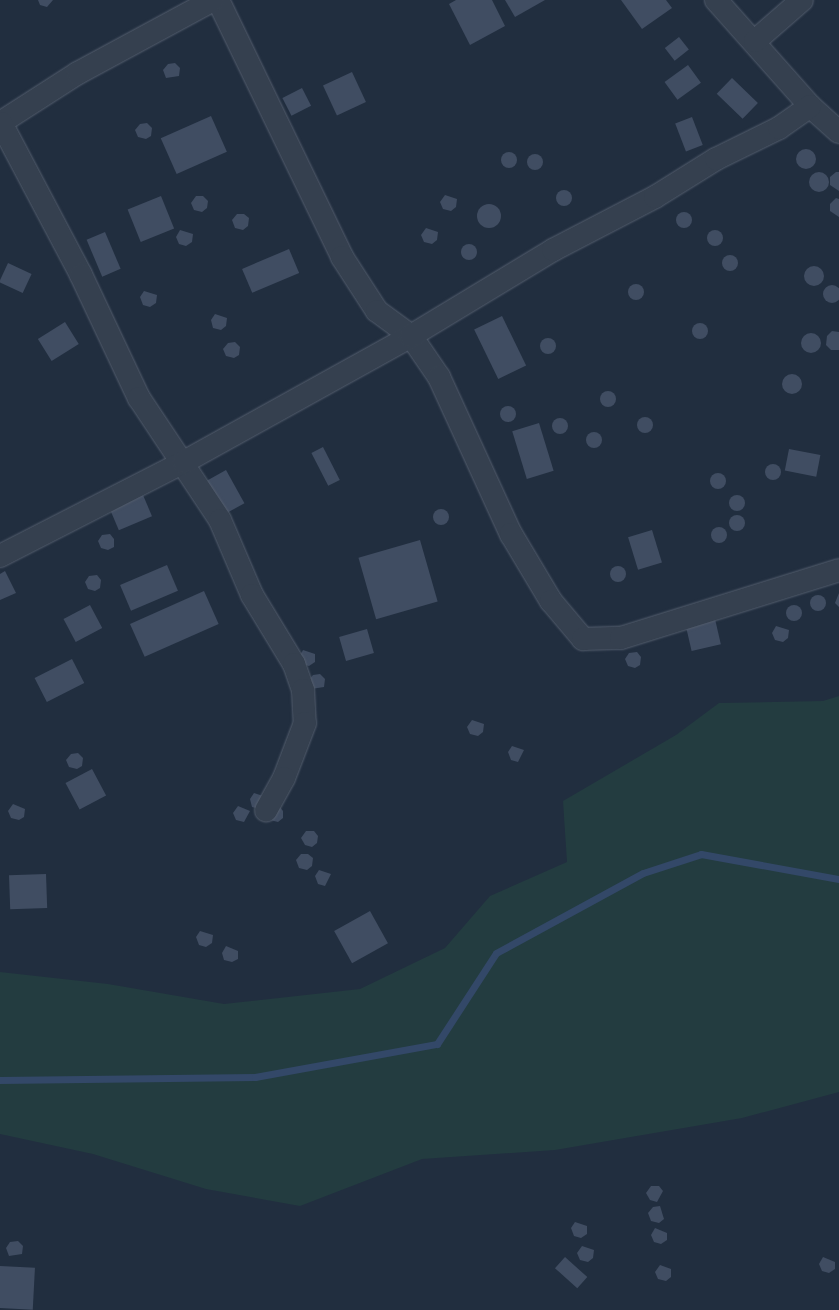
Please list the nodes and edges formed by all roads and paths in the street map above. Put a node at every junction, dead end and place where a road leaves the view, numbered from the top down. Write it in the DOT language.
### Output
graph roads {
  1 [pos="213,0"];
  2 [pos="218,0"];
  3 [pos="716,0"];
  4 [pos="802,0"];
  5 [pos="755,41"];
  6 [pos="810,106"];
  7 [pos="0,123"];
  8 [pos="839,132"];
  9 [pos="411,336"];
  10 [pos="184,462"];
  11 [pos="0,556"];
  12 [pos="839,570"];
  13 [pos="266,810"];
  1 -- 7 [label="street"];
  2 -- 9 [label="street"];
  3 -- 5 [label="street"];
  4 -- 5 [label="street"];
  5 -- 6 [label="street"];
  6 -- 8 [label="street"];
  6 -- 9 [label="street"];
  7 -- 10 [label="street"];
  9 -- 10 [label="street"];
  9 -- 12 [label="street"];
  10 -- 11 [label="street"];
  10 -- 13 [label="street"];
}
